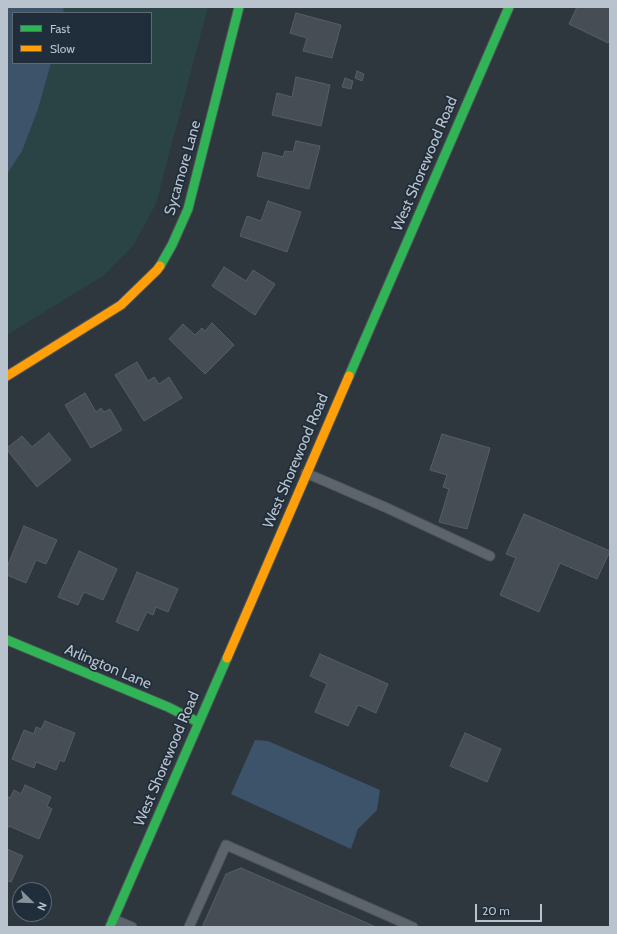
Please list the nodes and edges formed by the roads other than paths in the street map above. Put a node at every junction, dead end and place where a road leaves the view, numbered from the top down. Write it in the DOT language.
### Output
graph roads {
  1 [pos="239,7"];
  2 [pos="509,7"];
  3 [pos="7,376"];
  4 [pos="306,473"];
  5 [pos="490,556"];
  6 [pos="7,640"];
  7 [pos="198,722"];
  8 [pos="111,923"];
  9 [pos="132,927"];
  10 [pos="189,927"];
  11 [pos="413,927"];
  1 -- 3 [label="main road, Sycamore Lane"];
  2 -- 4 [label="main road, West Shorewood Road"];
  4 -- 5 [label="lane"];
  4 -- 7 [label="main road, West Shorewood Road"];
  6 -- 7 [label="main road, Arlington Lane"];
  7 -- 8 [label="main road, West Shorewood Road"];
  8 -- 9 [label="lane"];
  10 -- 11 [label="lane"];
}
